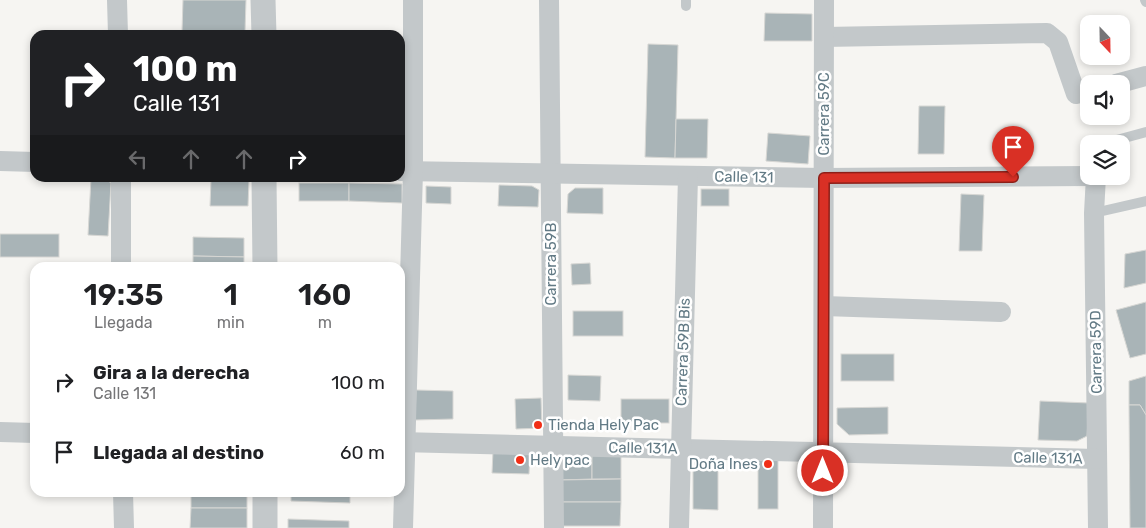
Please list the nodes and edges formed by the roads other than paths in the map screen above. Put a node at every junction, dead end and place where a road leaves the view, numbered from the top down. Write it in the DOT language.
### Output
graph roads {
  1 [pos="117,0"];
  2 [pos="263,0"];
  3 [pos="413,0"];
  4 [pos="549,0"];
  5 [pos="824,0"];
  6 [pos="118,30"];
  7 [pos="264,30"];
  8 [pos="824,36"];
  9 [pos="1146,76"];
  10 [pos="1130,80"];
  11 [pos="1080,89"];
  12 [pos="1146,132"];
  13 [pos="1130,136"];
  14 [pos="0,162"];
  15 [pos="30,162"];
  16 [pos="406,171"];
  17 [pos="550,174"];
  18 [pos="688,176"];
  19 [pos="1080,176"];
  20 [pos="824,178"];
  21 [pos="120,182"];
  22 [pos="264,182"];
  23 [pos="1096,185"];
  24 [pos="1146,201"];
  25 [pos="1094,213"];
  26 [pos="121,262"];
  27 [pos="264,262"];
  28 [pos="405,262"];
  29 [pos="824,306"];
  30 [pos="1001,312"];
  31 [pos="0,432"];
  32 [pos="30,433"];
  33 [pos="405,442"];
  34 [pos="552,446"];
  35 [pos="681,449"];
  36 [pos="823,452"];
  37 [pos="1097,459"];
  38 [pos="124,497"];
  39 [pos="265,497"];
  40 [pos="403,497"];
  41 [pos="124,528"];
  42 [pos="265,528"];
  43 [pos="403,528"];
  44 [pos="554,528"];
  45 [pos="679,528"];
  46 [pos="823,528"];
  47 [pos="1098,528"];
  1 -- 6 [label="street"];
  2 -- 7 [label="street"];
  3 -- 16 [label="street"];
  4 -- 17 [label="street, Carrera 59B"];
  5 -- 8 [label="street, Carrera 59C"];
  8 -- 11 [label="street"];
  8 -- 20 [label="street, Carrera 59C"];
  9 -- 10 [label="street"];
  12 -- 13 [label="lane"];
  14 -- 15 [label="street"];
  16 -- 17 [label="street, Calle 131"];
  16 -- 28 [label="street"];
  17 -- 18 [label="street, Calle 131"];
  17 -- 34 [label="street, Carrera 59B"];
  18 -- 20 [label="street, Calle 131"];
  18 -- 35 [label="street, Carrera 59B Bis"];
  19 -- 20 [label="street, Calle 131"];
  20 -- 29 [label="street, Carrera 59C"];
  21 -- 26 [label="street"];
  22 -- 27 [label="street"];
  23 -- 25 [label="street, Carrera 59D"];
  24 -- 25 [label="lane"];
  25 -- 37 [label="street, Carrera 59D"];
  29 -- 30 [label="street"];
  29 -- 36 [label="street, Carrera 59C"];
  31 -- 32 [label="street"];
  33 -- 34 [label="street, Calle 131A"];
  34 -- 35 [label="street, Calle 131A"];
  34 -- 44 [label="street, Carrera 59B"];
  35 -- 36 [label="street, Calle 131A"];
  35 -- 45 [label="street, Carrera 59B Bis"];
  36 -- 37 [label="street, Calle 131A"];
  36 -- 46 [label="street, Carrera 59C"];
  37 -- 47 [label="street, Carrera 59D"];
  38 -- 41 [label="street"];
  39 -- 42 [label="street"];
  40 -- 43 [label="street"];
}
